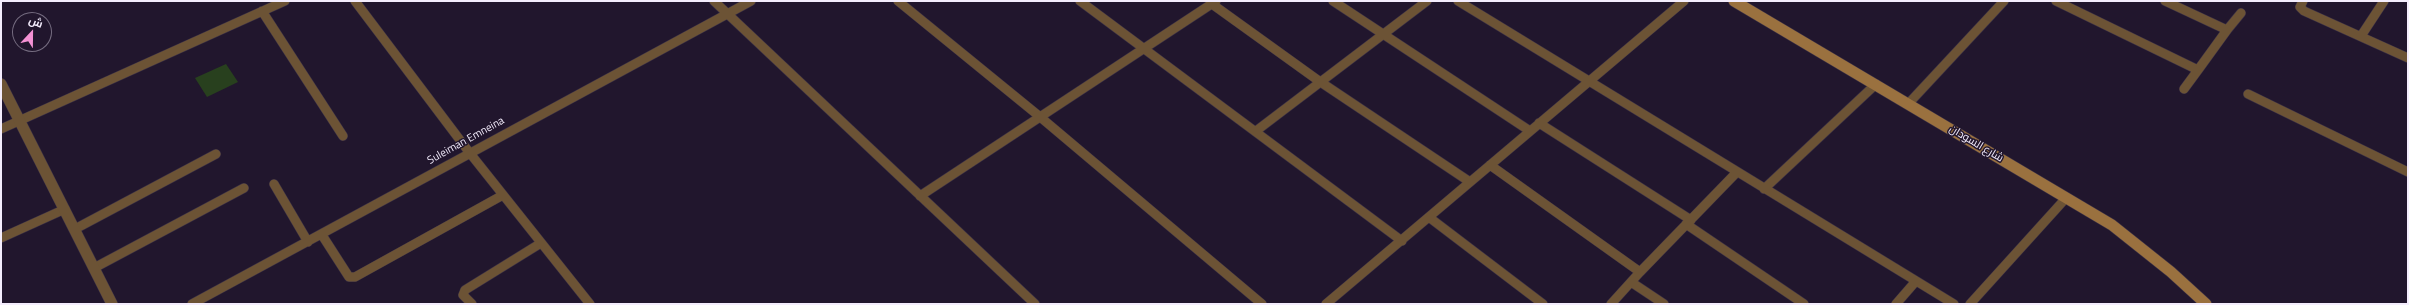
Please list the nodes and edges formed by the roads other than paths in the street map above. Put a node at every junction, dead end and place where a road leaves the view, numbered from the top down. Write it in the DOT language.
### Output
graph roads {
  1 [pos="286,1"];
  2 [pos="355,1"];
  3 [pos="714,1"];
  4 [pos="751,1"];
  5 [pos="898,1"];
  6 [pos="1080,1"];
  7 [pos="1333,1"];
  8 [pos="1427,1"];
  9 [pos="1458,1"];
  10 [pos="1684,1"];
  11 [pos="1734,1"];
  12 [pos="2004,1"];
  13 [pos="2056,1"];
  14 [pos="2165,1"];
  15 [pos="2302,1"];
  16 [pos="2384,1"];
  17 [pos="1214,3"];
  18 [pos="262,11"];
  19 [pos="2240,13"];
  20 [pos="727,14"];
  21 [pos="2227,30"];
  22 [pos="1383,34"];
  23 [pos="2361,36"];
  24 [pos="1143,48"];
  25 [pos="2408,58"];
  26 [pos="2198,70"];
  27 [pos="1319,81"];
  28 [pos="1588,82"];
  29 [pos="1,84"];
  30 [pos="1876,84"];
  31 [pos="2184,89"];
  32 [pos="2248,94"];
  33 [pos="1909,103"];
  34 [pos="1039,116"];
  35 [pos="20,121"];
  36 [pos="1539,123"];
  37 [pos="1,130"];
  38 [pos="1256,131"];
  39 [pos="1530,131"];
  40 [pos="343,136"];
  41 [pos="469,152"];
  42 [pos="216,154"];
  43 [pos="1490,165"];
  44 [pos="1737,172"];
  45 [pos="2408,172"];
  46 [pos="1470,182"];
  47 [pos="274,184"];
  48 [pos="244,188"];
  49 [pos="1764,189"];
  50 [pos="503,195"];
  51 [pos="920,196"];
  52 [pos="2066,198"];
  53 [pos="65,209"];
  54 [pos="1430,218"];
  55 [pos="1688,222"];
  56 [pos="75,229"];
  57 [pos="322,235"];
  58 [pos="1,238"];
  59 [pos="1402,241"];
  60 [pos="308,242"];
  61 [pos="542,243"];
  62 [pos="94,268"];
  63 [pos="1640,272"];
  64 [pos="1916,281"];
  65 [pos="1631,282"];
  66 [pos="112,304"];
  67 [pos="192,304"];
  68 [pos="472,304"];
  69 [pos="590,304"];
  70 [pos="1035,304"];
  71 [pos="1262,304"];
  72 [pos="1326,304"];
  73 [pos="1543,304"];
  74 [pos="1611,304"];
  75 [pos="1664,304"];
  76 [pos="1804,304"];
  77 [pos="1896,304"];
  78 [pos="1954,304"];
  79 [pos="1970,304"];
  80 [pos="2206,304"];
  1 -- 18 [label="street"];
  2 -- 41 [label="street"];
  3 -- 20 [label="street"];
  4 -- 20 [label="street, Suleiman Emneina"];
  5 -- 34 [label="street"];
  6 -- 24 [label="street"];
  7 -- 22 [label="street"];
  8 -- 22 [label="street"];
  9 -- 28 [label="street"];
  10 -- 28 [label="street"];
  11 -- 30 [label="main road, شارع السودان"];
  12 -- 33 [label="street"];
  13 -- 26 [label="street"];
  14 -- 21 [label="street"];
  15 -- 23 [label="street"];
  16 -- 23 [label="street"];
  17 -- 24 [label="street"];
  17 -- 27 [label="street"];
  18 -- 35 [label="street"];
  18 -- 40 [label="street"];
  19 -- 21 [label="street"];
  20 -- 41 [label="street, Suleiman Emneina"];
  20 -- 51 [label="street"];
  21 -- 26 [label="street"];
  22 -- 27 [label="street"];
  22 -- 39 [label="street"];
  23 -- 25 [label="street"];
  24 -- 34 [label="street"];
  24 -- 38 [label="street"];
  26 -- 31 [label="street"];
  27 -- 38 [label="street"];
  27 -- 46 [label="street"];
  28 -- 36 [label="street"];
  28 -- 44 [label="street"];
  29 -- 35 [label="street"];
  30 -- 33 [label="main road, شارع السودان"];
  30 -- 49 [label="street"];
  32 -- 45 [label="street"];
  33 -- 52 [label="main road, شارع السودان"];
  34 -- 51 [label="street"];
  34 -- 71 [label="street"];
  35 -- 37 [label="street"];
  35 -- 53 [label="street"];
  36 -- 39 [label="street"];
  36 -- 55 [label="street"];
  38 -- 59 [label="street"];
  39 -- 43 [label="street"];
  41 -- 50 [label="street"];
  41 -- 57 [label="street, Suleiman Emneina"];
  42 -- 56 [label="street"];
  43 -- 46 [label="street"];
  43 -- 63 [label="street"];
  44 -- 49 [label="street"];
  44 -- 55 [label="street"];
  46 -- 54 [label="street"];
  47 -- 60 [label="street"];
  48 -- 62 [label="street"];
  49 -- 64 [label="street"];
  50 -- 57 [label="street"];
  50 -- 61 [label="street"];
  51 -- 70 [label="street"];
  52 -- 79 [label="street"];
  52 -- 80 [label="main road, شارع السودان"];
  53 -- 56 [label="street"];
  53 -- 58 [label="street"];
  54 -- 59 [label="street"];
  54 -- 73 [label="street"];
  55 -- 63 [label="street"];
  55 -- 76 [label="street"];
  56 -- 62 [label="street"];
  57 -- 60 [label="street, Suleiman Emneina"];
  59 -- 72 [label="street"];
  60 -- 67 [label="street, Suleiman Emneina"];
  61 -- 68 [label="street"];
  61 -- 69 [label="street"];
  62 -- 66 [label="street"];
  63 -- 65 [label="street"];
  64 -- 77 [label="street"];
  64 -- 78 [label="street"];
  65 -- 74 [label="street"];
  65 -- 75 [label="street"];
}
